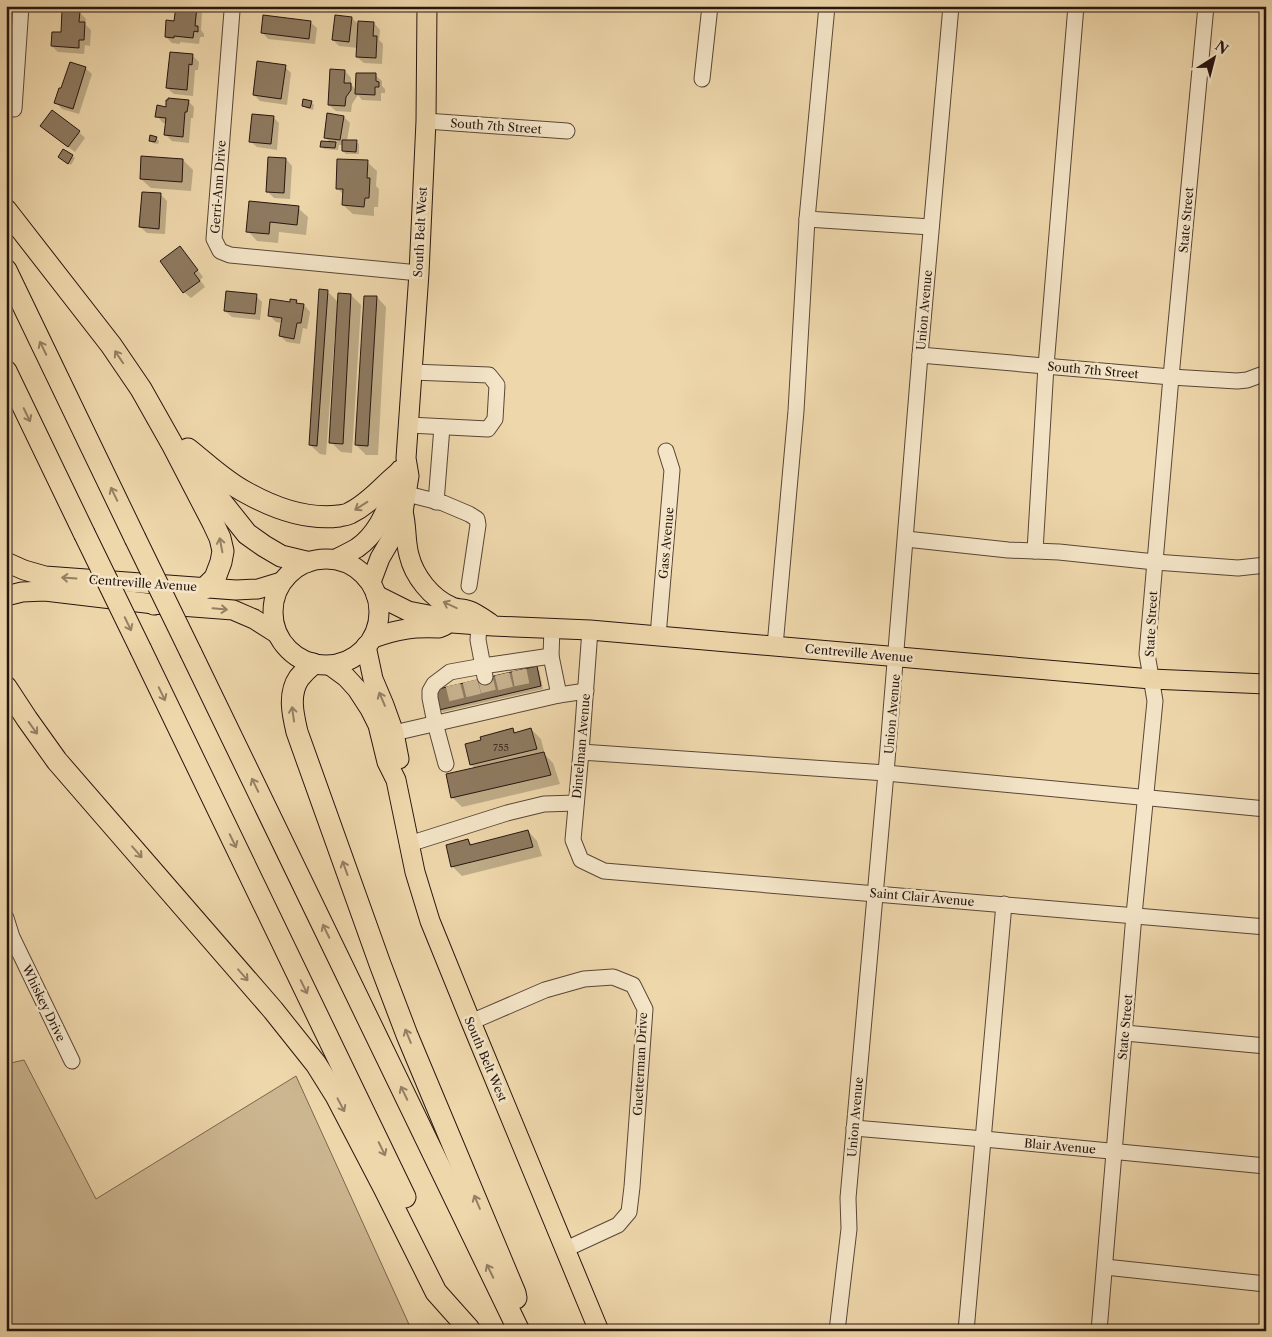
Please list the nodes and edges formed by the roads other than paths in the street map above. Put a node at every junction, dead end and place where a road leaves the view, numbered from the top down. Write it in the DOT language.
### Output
graph roads {
  1 [pos="21,6"];
  2 [pos="427,6"];
  3 [pos="710,6"];
  4 [pos="827,6"];
  5 [pos="951,6"];
  6 [pos="1076,6"];
  7 [pos="1206,6"];
  8 [pos="232,10"];
  9 [pos="702,78"];
  10 [pos="14,109"];
  11 [pos="426,122"];
  12 [pos="567,131"];
  13 [pos="6,210"];
  14 [pos="808,219"];
  15 [pos="931,228"];
  16 [pos="6,270"];
  17 [pos="419,273"];
  18 [pos="920,355"];
  19 [pos="1046,366"];
  20 [pos="6,371"];
  21 [pos="412,372"];
  22 [pos="1266,373"];
  23 [pos="1171,377"];
  24 [pos="141,389"];
  25 [pos="409,424"];
  26 [pos="442,427"];
  27 [pos="188,449"];
  28 [pos="666,451"];
  29 [pos="402,486"];
  30 [pos="436,502"];
  31 [pos="906,539"];
  32 [pos="1035,551"];
  33 [pos="336,559"];
  34 [pos="6,562"];
  35 [pos="306,562"];
  36 [pos="1155,562"];
  37 [pos="1266,565"];
  38 [pos="281,582"];
  39 [pos="469,586"];
  40 [pos="205,588"];
  41 [pos="373,589"];
  42 [pos="6,596"];
  43 [pos="154,604"];
  44 [pos="452,623"];
  45 [pos="486,625"];
  46 [pos="552,628"];
  47 [pos="590,630"];
  48 [pos="276,633"];
  49 [pos="658,636"];
  50 [pos="370,642"];
  51 [pos="775,646"];
  52 [pos="551,656"];
  53 [pos="896,656"];
  54 [pos="322,665"];
  55 [pos="484,672"];
  56 [pos="1151,679"];
  57 [pos="1266,684"];
  58 [pos="6,687"];
  59 [pos="586,692"];
  60 [pos="559,695"];
  61 [pos="435,723"];
  62 [pos="394,733"];
  63 [pos="581,752"];
  64 [pos="446,764"];
  65 [pos="886,774"];
  66 [pos="396,780"];
  67 [pos="1146,797"];
  68 [pos="576,803"];
  69 [pos="1266,809"];
  70 [pos="409,844"];
  71 [pos="581,860"];
  72 [pos="876,893"];
  73 [pos="1004,904"];
  74 [pos="1134,915"];
  75 [pos="6,918"];
  76 [pos="1266,927"];
  77 [pos="471,1022"];
  78 [pos="1125,1032"];
  79 [pos="1266,1046"];
  80 [pos="72,1061"];
  81 [pos="854,1128"];
  82 [pos="984,1139"];
  83 [pos="1115,1152"];
  84 [pos="1266,1166"];
  85 [pos="566,1249"];
  86 [pos="1105,1267"];
  87 [pos="1266,1284"];
  88 [pos="469,1330"];
  89 [pos="519,1331"];
  90 [pos="599,1331"];
  91 [pos="837,1331"];
  92 [pos="966,1331"];
  93 [pos="1099,1331"];
  1 -- 10 [label="street"];
  2 -- 11 [label="main road, South Belt West"];
  3 -- 9 [label="street"];
  4 -- 14 [label="street"];
  5 -- 15 [label="street, Union Avenue"];
  6 -- 19 [label="street"];
  7 -- 23 [label="street, State Street"];
  8 -- 17 [label="street, Gerri-Ann Drive"];
  11 -- 12 [label="street, South 7th Street"];
  11 -- 17 [label="main road, South Belt West"];
  24 -- 13 [label="highway, one-way"];
  14 -- 15 [label="street"];
  14 -- 51 [label="street"];
  15 -- 18 [label="street, Union Avenue"];
  89 -- 16 [label="highway, one-way, bridge"];
  17 -- 21 [label="main road, South Belt West"];
  18 -- 19 [label="street, South 7th Street"];
  18 -- 31 [label="street, Union Avenue"];
  19 -- 23 [label="street, South 7th Street"];
  19 -- 32 [label="street"];
  20 -- 88 [label="highway, one-way, bridge"];
  21 -- 25 [label="main road, South Belt West"];
  21 -- 26 [label="street"];
  22 -- 23 [label="street, South 7th Street"];
  23 -- 36 [label="street, State Street"];
  24 -- 27 [label="highway"];
  40 -- 24 [label="highway, one-way"];
  25 -- 26 [label="street"];
  25 -- 29 [label="main road, South Belt West"];
  26 -- 30 [label="street"];
  29 -- 27 [label="highway, one-way"];
  27 -- 35 [label="highway"];
  28 -- 49 [label="street, Gass Avenue"];
  29 -- 30 [label="street"];
  29 -- 33 [label="main road, South Belt West"];
  29 -- 41 [label="main road, South Belt West"];
  45 -- 29 [label="main road, one-way"];
  30 -- 39 [label="street"];
  31 -- 32 [label="street"];
  31 -- 53 [label="street, Union Avenue"];
  32 -- 36 [label="street"];
  33 -- 35 [label="main road, South Belt West"];
  33 -- 41 [label="main road, South Belt West"];
  40 -- 34 [label="main road, Centreville Avenue, one-way"];
  35 -- 38 [label="main road, South Belt West"];
  36 -- 37 [label="street"];
  36 -- 56 [label="street, State Street"];
  38 -- 40 [label="main road, Centreville Avenue"];
  38 -- 48 [label="main road"];
  40 -- 43 [label="highway"];
  41 -- 44 [label="main road, Centreville Avenue"];
  41 -- 50 [label="main road, South Belt West"];
  42 -- 43 [label="main road, Centreville Avenue"];
  43 -- 48 [label="main road, Centreville Avenue, one-way"];
  44 -- 45 [label="main road, Centreville Avenue"];
  44 -- 50 [label="main road, Centreville Avenue"];
  45 -- 46 [label="main road, Centreville Avenue"];
  45 -- 55 [label="street"];
  46 -- 47 [label="main road, Centreville Avenue"];
  46 -- 52 [label="street"];
  47 -- 49 [label="main road, Centreville Avenue"];
  47 -- 59 [label="street, Dintelman Avenue"];
  48 -- 54 [label="main road, South Belt West"];
  49 -- 51 [label="main road, Centreville Avenue"];
  50 -- 54 [label="main road"];
  62 -- 50 [label="main road, South Belt West, one-way"];
  51 -- 53 [label="main road, Centreville Avenue"];
  52 -- 55 [label="street"];
  52 -- 60 [label="street"];
  53 -- 56 [label="main road, Centreville Avenue"];
  53 -- 65 [label="street, Union Avenue"];
  54 -- 66 [label="main road, South Belt West"];
  89 -- 54 [label="highway, one-way"];
  55 -- 61 [label="street"];
  56 -- 57 [label="main road, Centreville Avenue"];
  56 -- 67 [label="street, State Street"];
  58 -- 88 [label="highway, one-way"];
  59 -- 60 [label="street"];
  59 -- 63 [label="street, Dintelman Avenue"];
  60 -- 61 [label="street"];
  61 -- 62 [label="street"];
  61 -- 64 [label="street"];
  62 -- 66 [label="main road, South Belt West"];
  63 -- 65 [label="street"];
  63 -- 68 [label="street, Dintelman Avenue"];
  65 -- 67 [label="street"];
  65 -- 72 [label="street, Union Avenue"];
  66 -- 70 [label="main road, South Belt West"];
  67 -- 69 [label="street"];
  67 -- 74 [label="street, State Street"];
  68 -- 70 [label="street"];
  68 -- 71 [label="street, Dintelman Avenue"];
  70 -- 77 [label="main road, South Belt West"];
  71 -- 72 [label="street, Saint Clair Avenue"];
  72 -- 73 [label="street, Saint Clair Avenue"];
  72 -- 81 [label="street, Union Avenue"];
  73 -- 74 [label="street, Saint Clair Avenue"];
  73 -- 82 [label="street"];
  74 -- 76 [label="street, Saint Clair Avenue"];
  74 -- 78 [label="street, State Street"];
  75 -- 80 [label="street, Whiskey Drive"];
  77 -- 85 [label="main road, South Belt West"];
  77 -- 85 [label="street, Guetterman Drive"];
  78 -- 79 [label="street"];
  78 -- 83 [label="street, State Street"];
  81 -- 82 [label="street, Blair Avenue"];
  81 -- 91 [label="street, Union Avenue"];
  82 -- 83 [label="street, Blair Avenue"];
  82 -- 92 [label="street"];
  83 -- 84 [label="street, Blair Avenue"];
  83 -- 86 [label="street, State Street"];
  85 -- 90 [label="main road, South Belt West"];
  86 -- 87 [label="street"];
  86 -- 93 [label="street, State Street"];
}
